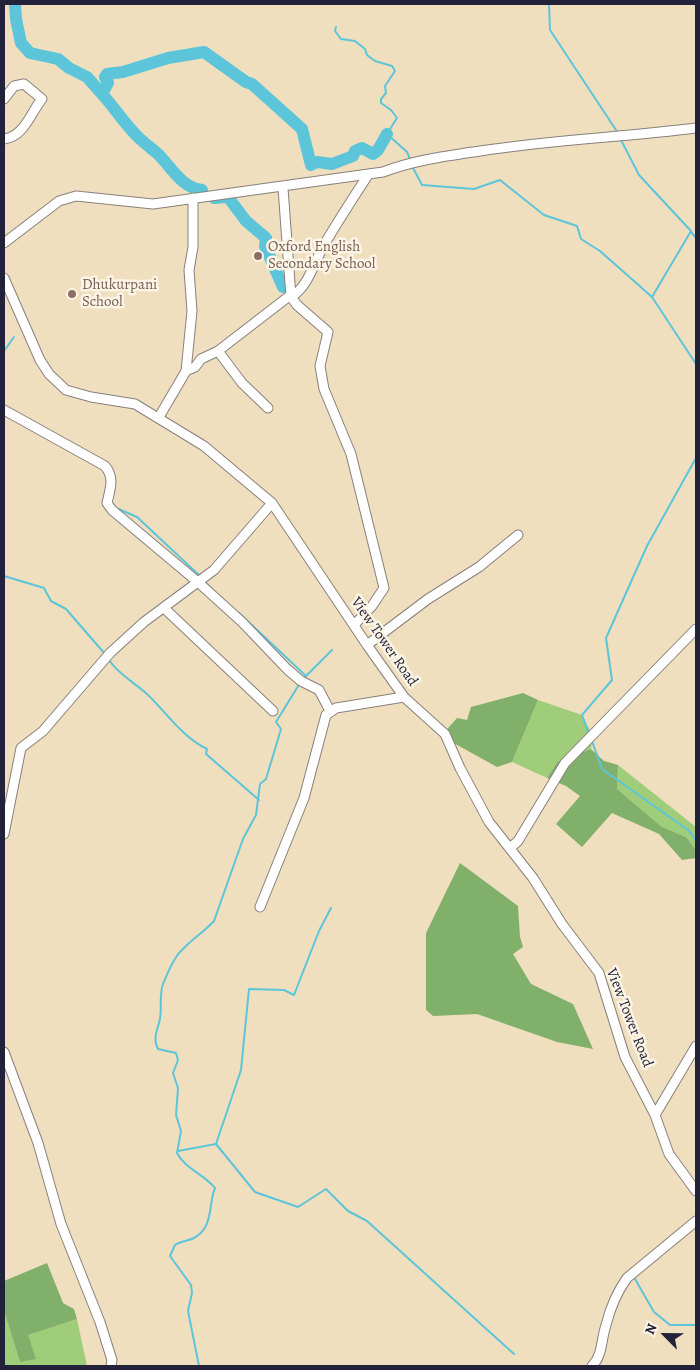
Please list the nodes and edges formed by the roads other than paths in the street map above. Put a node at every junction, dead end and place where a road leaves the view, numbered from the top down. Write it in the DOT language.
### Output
graph roads {
  1 [pos="4,99"];
  2 [pos="696,128"];
  3 [pos="4,139"];
  4 [pos="368,175"];
  5 [pos="283,188"];
  6 [pos="193,198"];
  7 [pos="4,243"];
  8 [pos="4,278"];
  9 [pos="291,297"];
  10 [pos="218,351"];
  11 [pos="186,371"];
  12 [pos="268,408"];
  13 [pos="4,410"];
  14 [pos="159,417"];
  15 [pos="272,503"];
  16 [pos="518,535"];
  17 [pos="199,583"];
  18 [pos="164,608"];
  19 [pos="354,624"];
  20 [pos="696,629"];
  21 [pos="366,646"];
  22 [pos="404,697"];
  23 [pos="330,710"];
  24 [pos="273,711"];
  25 [pos="4,834"];
  26 [pos="510,848"];
  27 [pos="260,907"];
  28 [pos="696,1046"];
  29 [pos="4,1052"];
  30 [pos="655,1115"];
  31 [pos="696,1191"];
  32 [pos="696,1221"];
  33 [pos="111,1366"];
  34 [pos="592,1366"];
  1 -- 3 [label="street"];
  2 -- 4 [label="street"];
  4 -- 5 [label="street"];
  4 -- 9 [label="street"];
  5 -- 6 [label="street"];
  5 -- 9 [label="street"];
  6 -- 7 [label="street"];
  6 -- 11 [label="street"];
  8 -- 14 [label="street, View Tower Road"];
  9 -- 10 [label="street"];
  9 -- 19 [label="street"];
  10 -- 11 [label="street"];
  10 -- 12 [label="street"];
  11 -- 14 [label="street"];
  13 -- 17 [label="street"];
  14 -- 15 [label="street, View Tower Road"];
  15 -- 17 [label="street"];
  15 -- 19 [label="street, View Tower Road"];
  16 -- 21 [label="street"];
  17 -- 18 [label="street"];
  17 -- 23 [label="street"];
  18 -- 24 [label="street"];
  18 -- 25 [label="street"];
  19 -- 21 [label="street, View Tower Road"];
  20 -- 26 [label="street"];
  21 -- 22 [label="street, View Tower Road"];
  22 -- 23 [label="street"];
  22 -- 26 [label="street, View Tower Road"];
  23 -- 27 [label="street"];
  26 -- 30 [label="street, View Tower Road"];
  28 -- 30 [label="street"];
  29 -- 33 [label="street"];
  30 -- 31 [label="street, View Tower Road"];
  32 -- 34 [label="street"];
}
